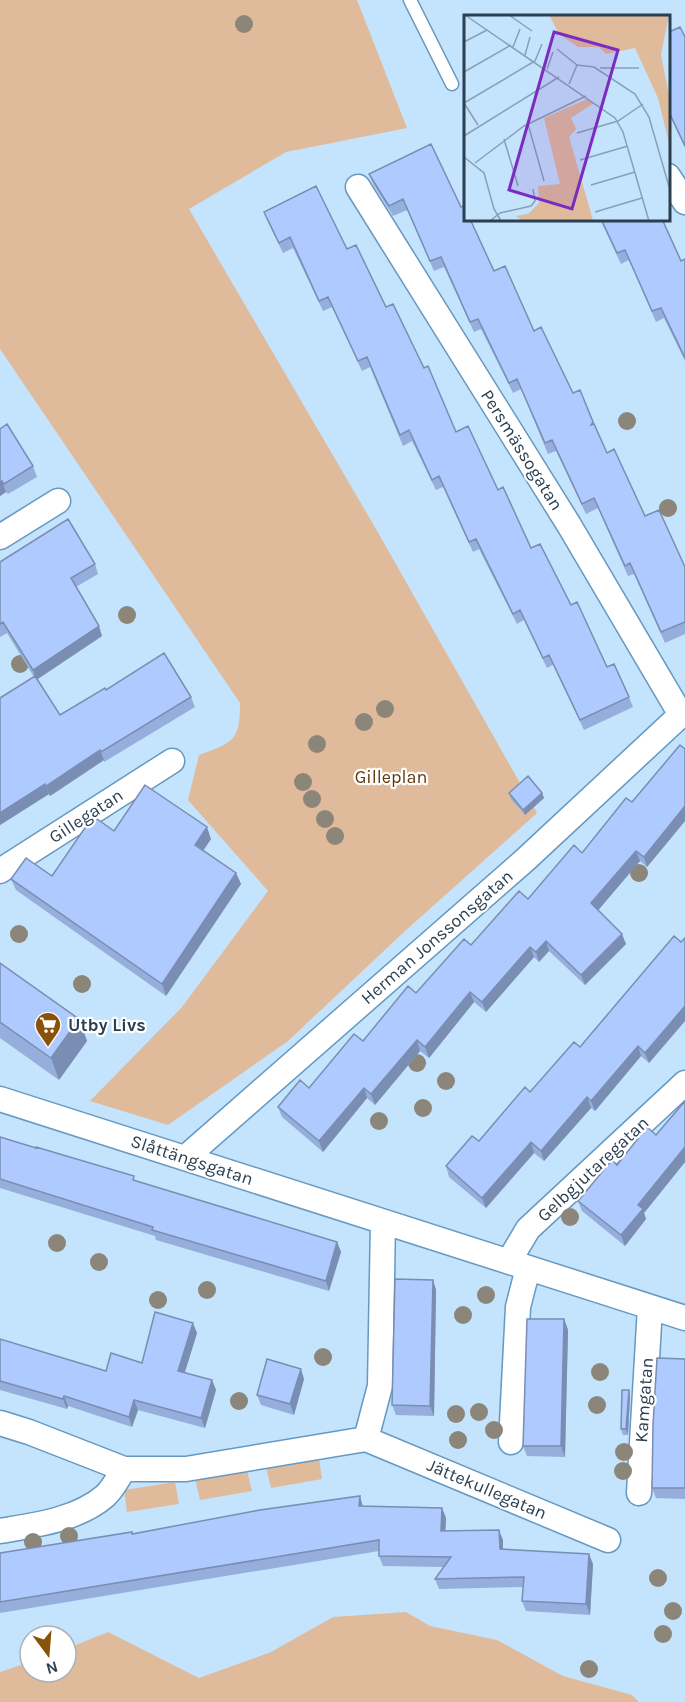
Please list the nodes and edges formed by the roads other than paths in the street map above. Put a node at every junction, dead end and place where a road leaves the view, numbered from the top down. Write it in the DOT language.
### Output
graph roads {
  1 [pos="410,0"];
  2 [pos="452,84"];
  3 [pos="670,178"];
  4 [pos="358,187"];
  5 [pos="685,202"];
  6 [pos="58,501"];
  7 [pos="0,537"];
  8 [pos="683,713"];
  9 [pos="172,761"];
  10 [pos="0,871"];
  11 [pos="685,1083"];
  12 [pos="0,1099"];
  13 [pos="184,1158"];
  14 [pos="383,1223"];
  15 [pos="519,1265"];
  16 [pos="650,1307"];
  17 [pos="685,1318"];
  18 [pos="0,1424"];
  19 [pos="366,1439"];
  20 [pos="511,1442"];
  21 [pos="124,1469"];
  22 [pos="639,1493"];
  23 [pos="0,1531"];
  24 [pos="608,1540"];
  1 -- 2 [label="lane"];
  3 -- 5 [label="street"];
  4 -- 8 [label="street, Persmässogatan"];
  6 -- 7 [label="street"];
  8 -- 13 [label="street, Herman Jonssonsgatan"];
  9 -- 10 [label="street, Gillegatan"];
  11 -- 15 [label="street, Gelbgjutaregatan"];
  12 -- 13 [label="street, Slåttängsgatan"];
  13 -- 14 [label="street, Slåttängsgatan"];
  14 -- 15 [label="street"];
  14 -- 19 [label="street"];
  15 -- 16 [label="street"];
  15 -- 20 [label="street"];
  16 -- 17 [label="street"];
  16 -- 22 [label="street, Kamgatan"];
  18 -- 21 [label="street"];
  19 -- 21 [label="street"];
  19 -- 24 [label="street, Jättekullegatan"];
  21 -- 23 [label="street"];
}
